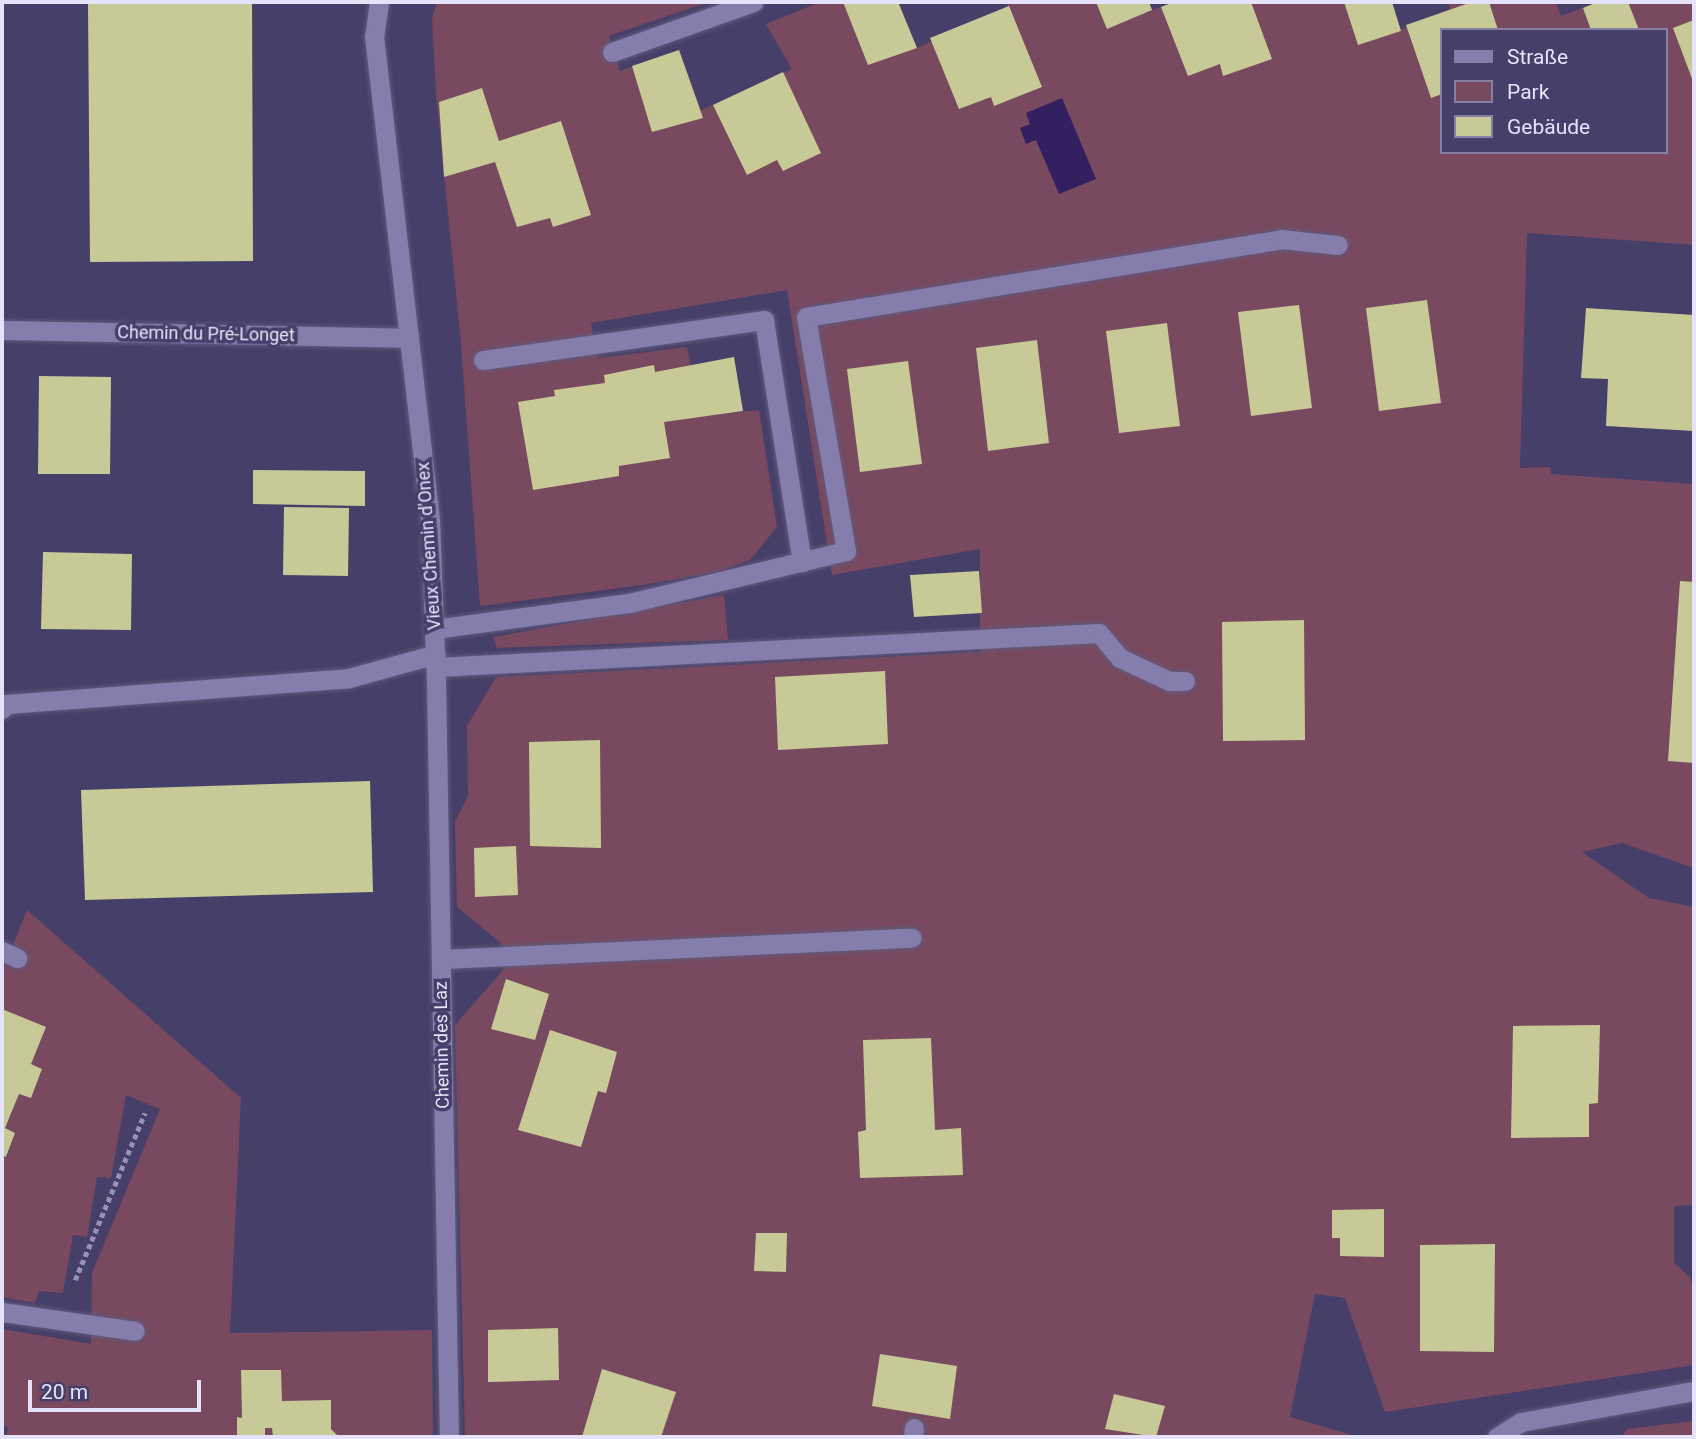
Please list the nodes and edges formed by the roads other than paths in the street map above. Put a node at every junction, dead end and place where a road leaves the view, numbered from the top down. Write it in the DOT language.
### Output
graph roads {
  1 [pos="379,2"];
  2 [pos="752,2"];
  3 [pos="612,52"];
  4 [pos="1338,245"];
  5 [pos="2,330"];
  6 [pos="410,338"];
  7 [pos="483,360"];
  8 [pos="803,562"];
  9 [pos="434,629"];
  10 [pos="436,660"];
  11 [pos="1185,681"];
  12 [pos="2,709"];
  13 [pos="912,938"];
  14 [pos="441,960"];
  15 [pos="2,1312"];
  16 [pos="135,1331"];
  17 [pos="1694,1391"];
  18 [pos="449,1437"];
  19 [pos="1497,1437"];
  1 -- 6 [label="street, Vieux Chemin d'Onex"];
  2 -- 3 [label="street"];
  4 -- 8 [label="street"];
  5 -- 6 [label="street, Chemin du Pré-Longet"];
  6 -- 9 [label="street, Vieux Chemin d'Onex"];
  7 -- 8 [label="street"];
  8 -- 9 [label="street"];
  9 -- 10 [label="street, Vieux Chemin d'Onex"];
  10 -- 11 [label="street"];
  10 -- 12 [label="street, Vieux Chemin d'Onex"];
  10 -- 14 [label="street, Chemin des Laz"];
  13 -- 14 [label="street"];
  14 -- 18 [label="street, Chemin des Laz"];
  15 -- 16 [label="street"];
  17 -- 19 [label="street"];
}
